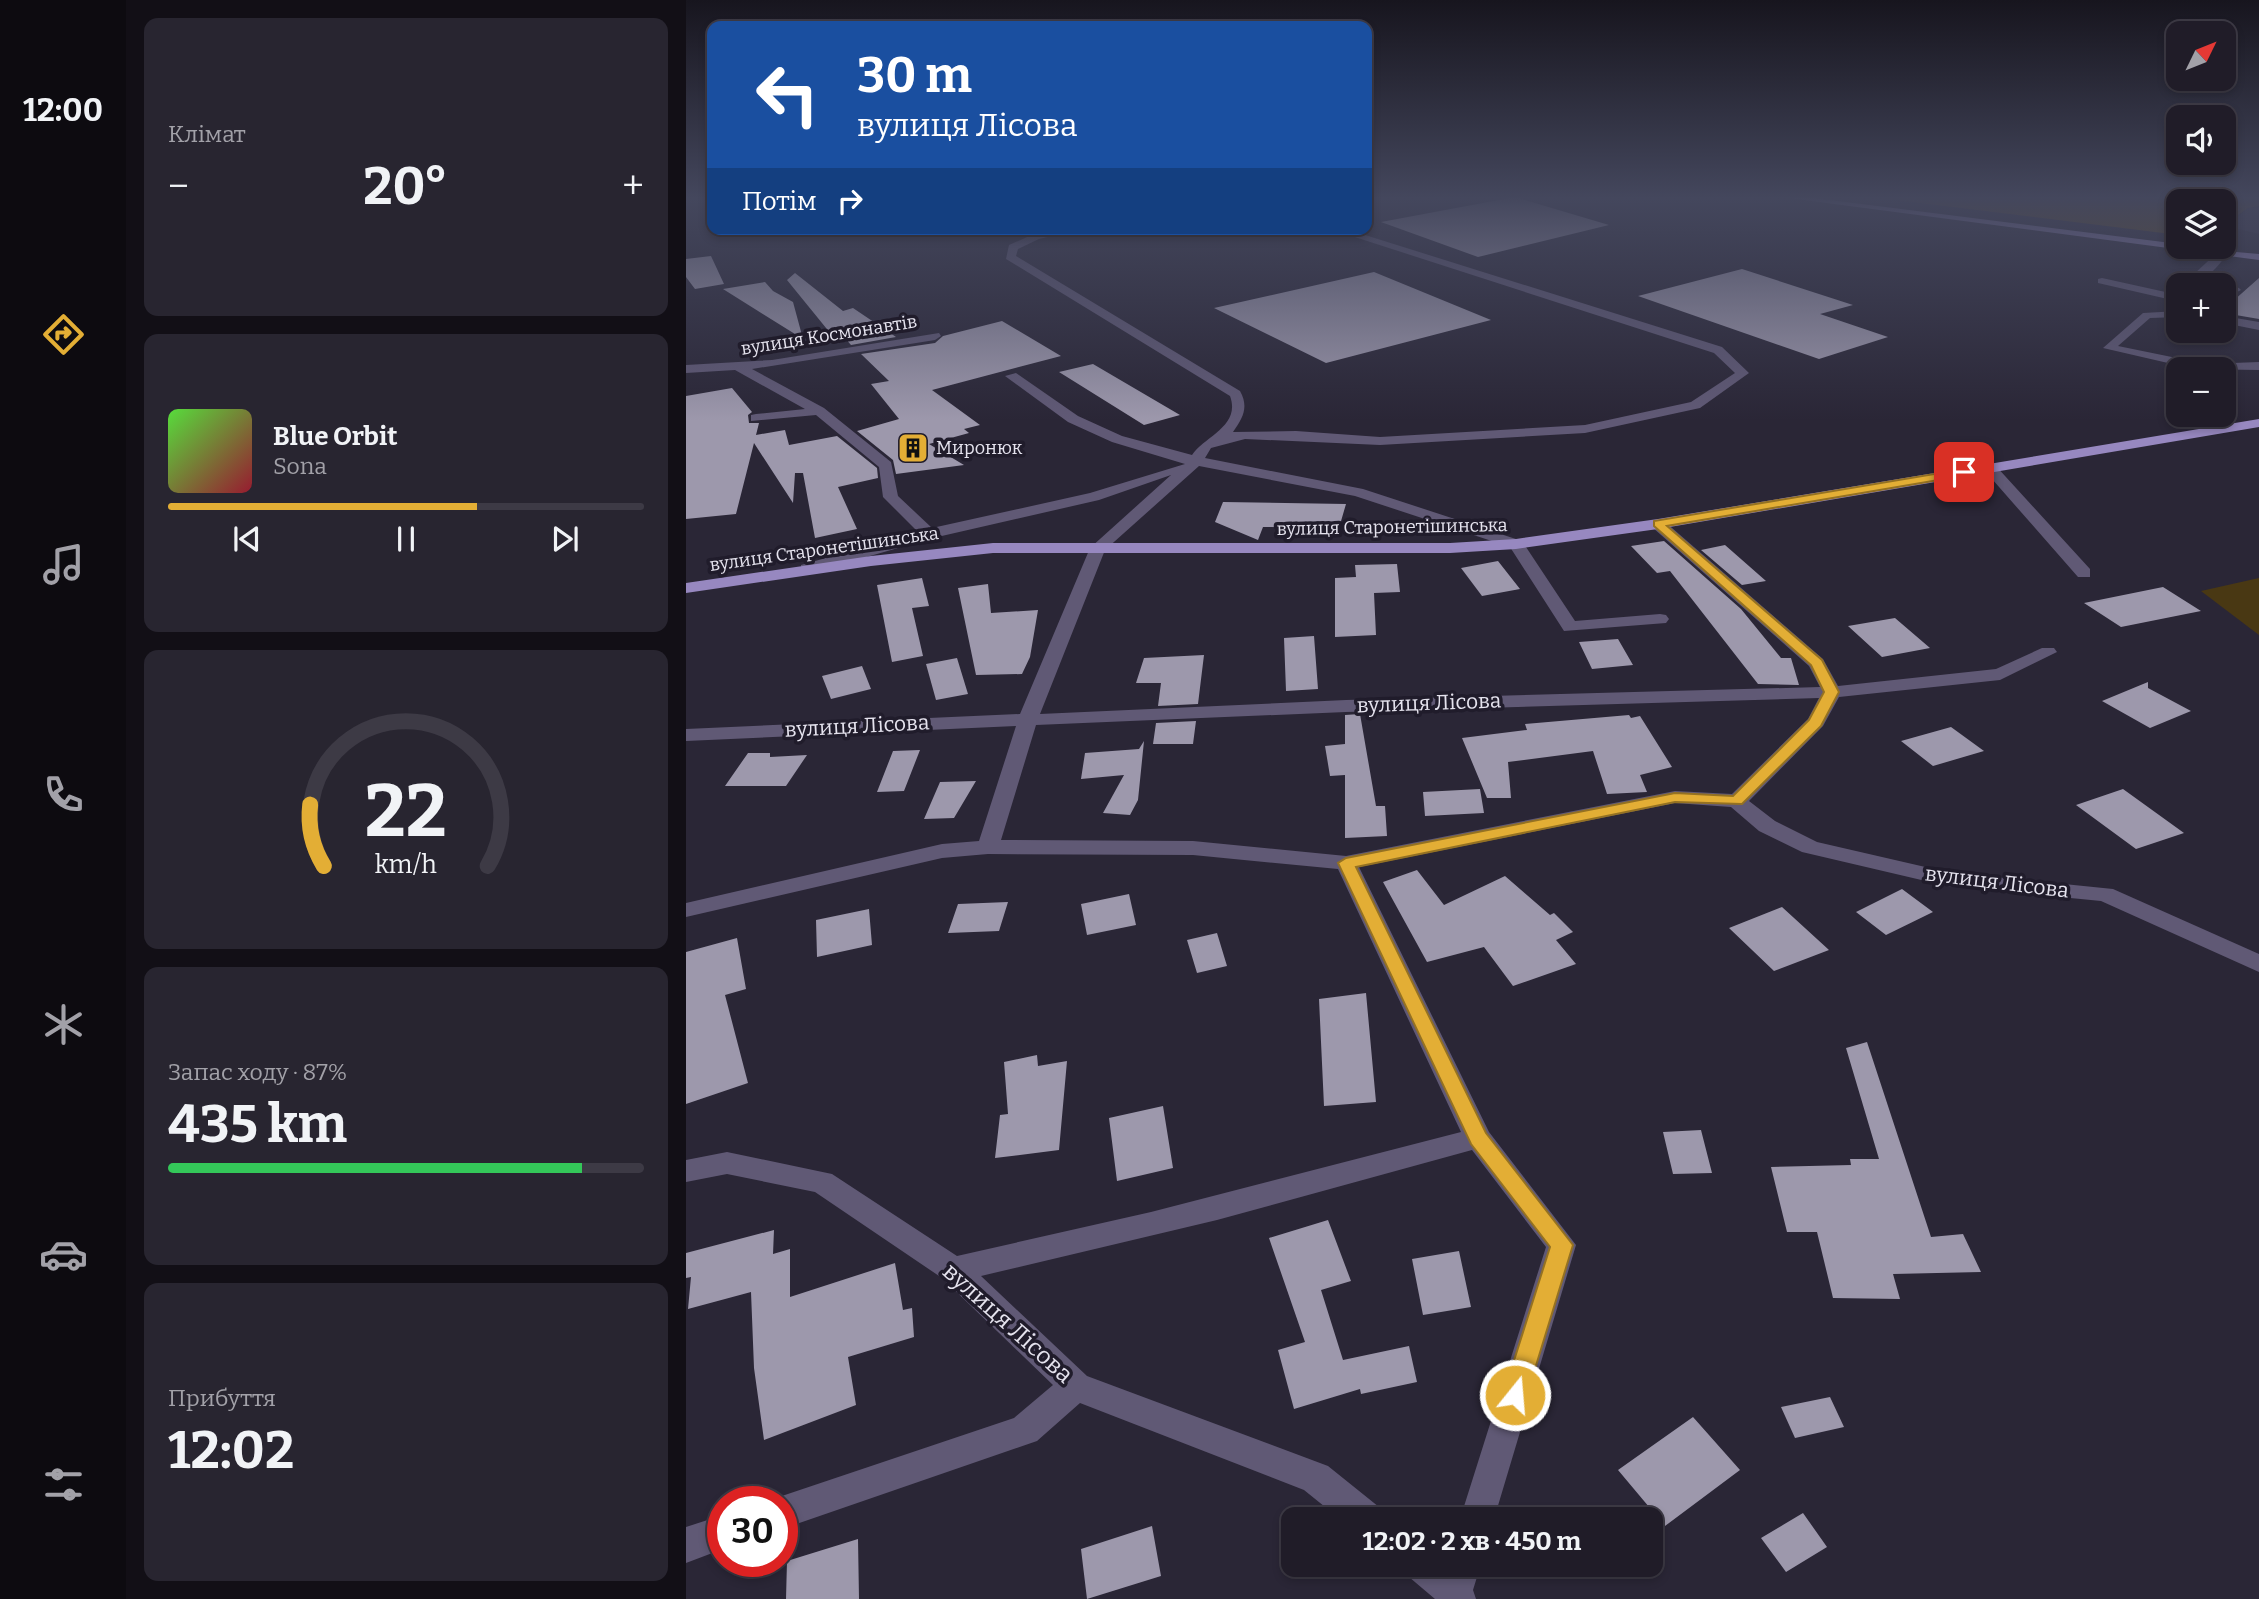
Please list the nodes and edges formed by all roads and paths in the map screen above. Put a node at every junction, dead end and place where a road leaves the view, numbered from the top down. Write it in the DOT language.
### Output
graph roads {
  1 [pos="1034,272"];
  2 [pos="1470,272"];
  3 [pos="2102,281"];
  4 [pos="2166,296"];
  5 [pos="2166,314"];
  6 [pos="2236,321"];
  7 [pos="2259,326"];
  8 [pos="935,336"];
  9 [pos="2259,366"];
  10 [pos="739,367"];
  11 [pos="686,369"];
  12 [pos="1011,376"];
  13 [pos="819,411"];
  14 [pos="757,418"];
  15 [pos="2259,423"];
  16 [pos="1222,438"];
  17 [pos="1196,461"];
  18 [pos="1990,468"];
  19 [pos="1658,524"];
  20 [pos="929,534"];
  21 [pos="1516,544"];
  22 [pos="1098,548"];
  23 [pos="807,569"];
  24 [pos="2084,573"];
  25 [pos="686,587"];
  26 [pos="1660,619"];
  27 [pos="2048,652"];
  28 [pos="1832,692"];
  29 [pos="1027,722"];
  30 [pos="686,735"];
  31 [pos="1737,801"];
  32 [pos="988,847"];
  33 [pos="1346,863"];
  34 [pos="686,910"];
  35 [pos="2259,964"];
  36 [pos="1478,1138"];
  37 [pos="686,1171"];
  38 [pos="953,1269"];
  39 [pos="1076,1386"];
  40 [pos="798,1507"];
  41 [pos="1352,1507"];
  42 [pos="1481,1507"];
  43 [pos="707,1538"];
  44 [pos="686,1545"];
  1 -- 16 [label="street"];
  2 -- 16 [label="street"];
  3 -- 4 [label="street"];
  5 -- 9 [label="street"];
  6 -- 7 [label="street"];
  8 -- 10 [label="street, вулиця Космонавтів"];
  10 -- 11 [label="street, вулиця Космонавтів"];
  10 -- 13 [label="street"];
  12 -- 17 [label="street"];
  13 -- 14 [label="street"];
  13 -- 20 [label="street"];
  15 -- 18 [label="main road, вулиця Старонетішинська"];
  16 -- 17 [label="street"];
  17 -- 20 [label="street"];
  17 -- 21 [label="street"];
  17 -- 22 [label="street"];
  18 -- 19 [label="main road, вулиця Старонетішинська"];
  18 -- 24 [label="street"];
  19 -- 21 [label="main road, вулиця Старонетішинська"];
  19 -- 28 [label="street"];
  20 -- 23 [label="street"];
  21 -- 22 [label="main road, вулиця Старонетішинська"];
  21 -- 26 [label="street"];
  22 -- 23 [label="main road, вулиця Старонетішинська"];
  22 -- 29 [label="street"];
  23 -- 25 [label="main road, вулиця Старонетішинська"];
  27 -- 28 [label="street, вулиця Лісова"];
  28 -- 29 [label="street, вулиця Лісова"];
  28 -- 31 [label="street"];
  29 -- 30 [label="street, вулиця Лісова"];
  29 -- 32 [label="street"];
  31 -- 33 [label="street"];
  31 -- 35 [label="street, вулиця Лісова"];
  32 -- 33 [label="street"];
  32 -- 34 [label="street"];
  33 -- 36 [label="street"];
  36 -- 38 [label="street"];
  36 -- 42 [label="street"];
  37 -- 38 [label="street, вулиця Лісова"];
  38 -- 39 [label="street, вулиця Лісова"];
  39 -- 40 [label="street"];
  39 -- 41 [label="street, вулиця Лісова"];
  43 -- 44 [label="street"];
}
